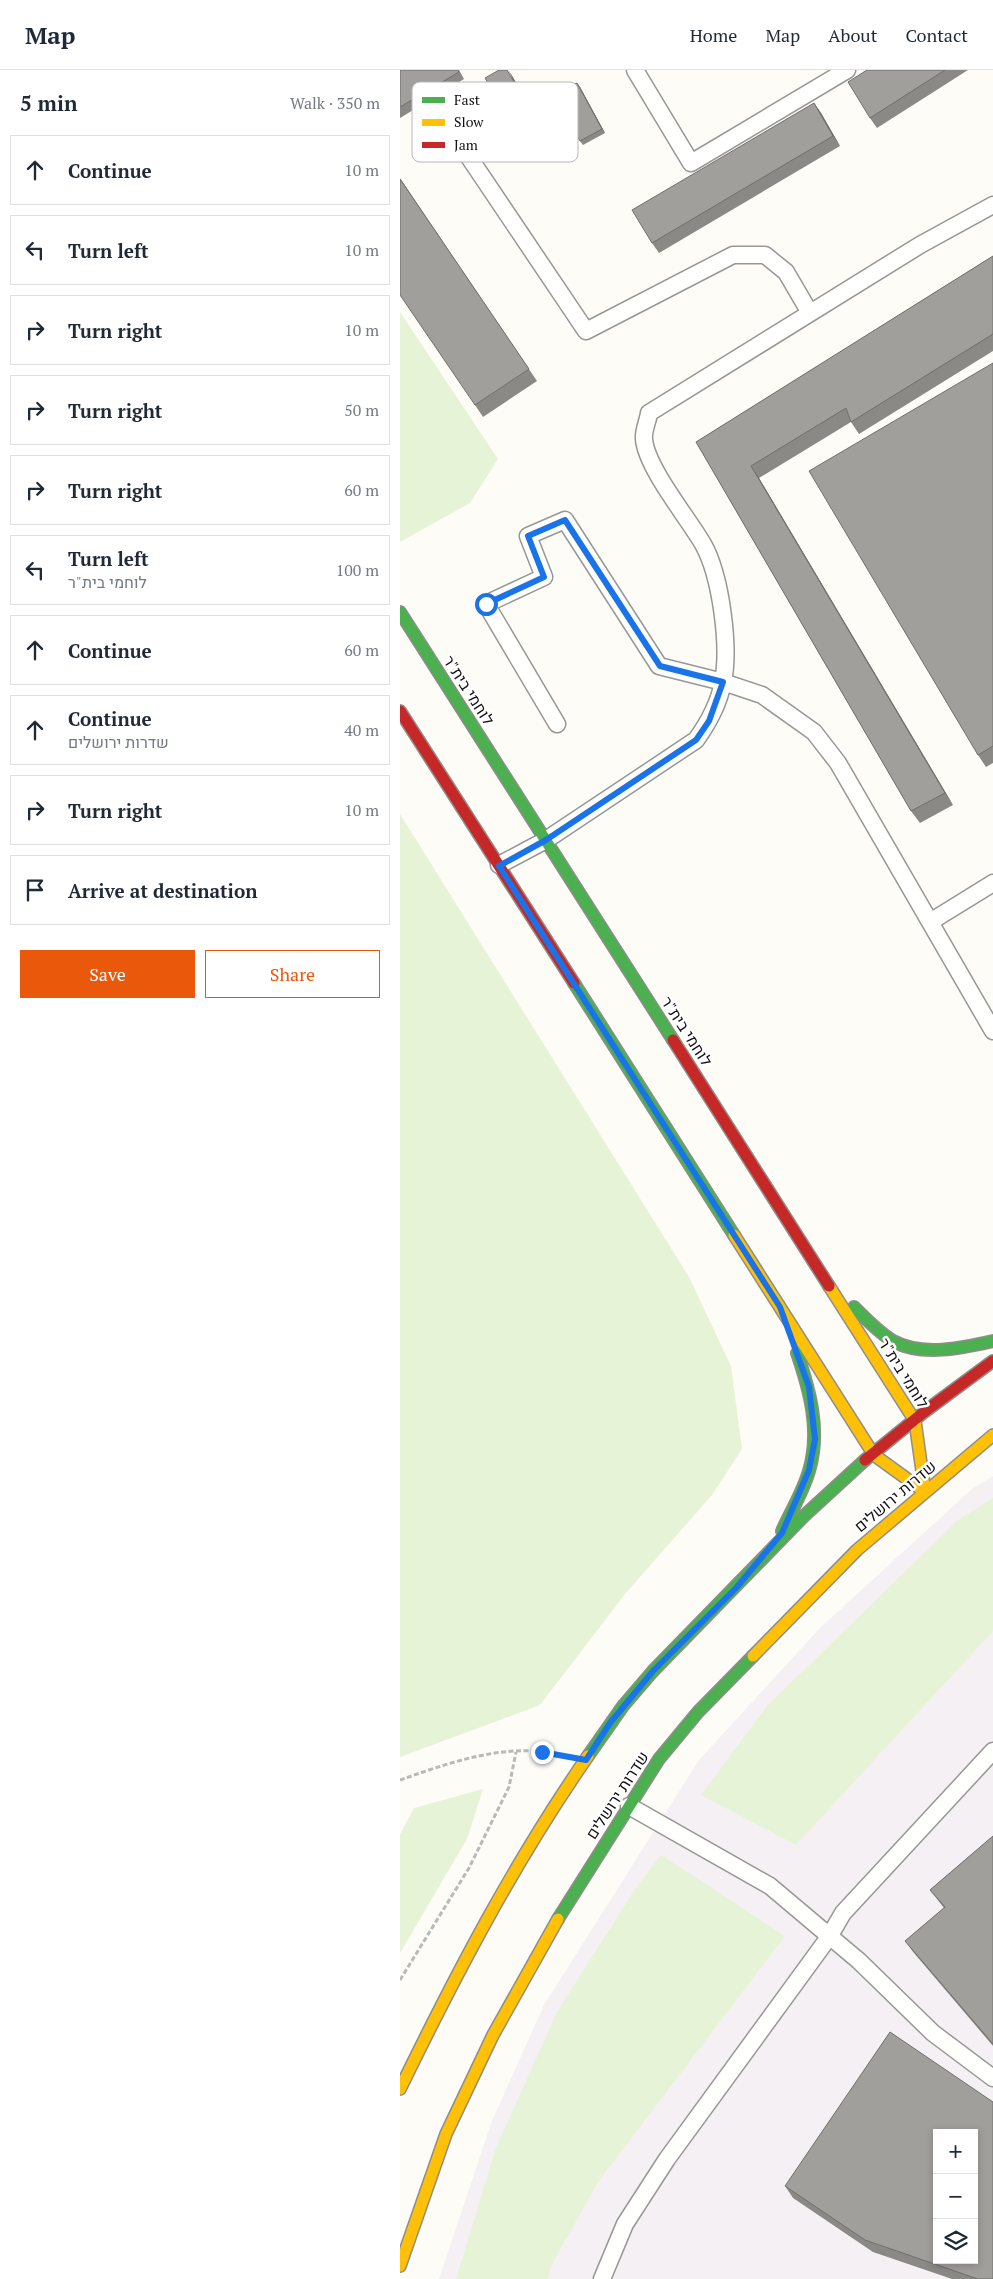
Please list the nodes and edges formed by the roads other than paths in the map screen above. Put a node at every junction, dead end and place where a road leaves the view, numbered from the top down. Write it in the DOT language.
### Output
graph roads {
  1 [pos="635,70"];
  2 [pos="848,70"];
  3 [pos="472,162"];
  4 [pos="993,196"];
  5 [pos="993,205"];
  6 [pos="977,214"];
  7 [pos="810,313"];
  8 [pos="400,612"];
  9 [pos="723,682"];
  10 [pos="400,711"];
  11 [pos="557,724"];
  12 [pos="546,840"];
  13 [pos="499,866"];
  14 [pos="993,883"];
  15 [pos="930,922"];
  16 [pos="993,1031"];
  17 [pos="829,1284"];
  18 [pos="780,1307"];
  19 [pos="993,1341"];
  20 [pos="993,1361"];
  21 [pos="915,1421"];
  22 [pos="993,1435"];
  23 [pos="874,1455"];
  24 [pos="925,1492"];
  25 [pos="736,1588"];
  26 [pos="993,1751"];
  27 [pos="629,1806"];
  28 [pos="829,1937"];
  29 [pos="993,2078"];
  30 [pos="400,2089"];
  31 [pos="400,2266"];
  32 [pos="602,2279"];
  1 -- 2 [label="lane"];
  3 -- 7 [label="lane"];
  4 -- 6 [label="lane"];
  5 -- 6 [label="lane"];
  6 -- 7 [label="lane"];
  7 -- 9 [label="lane"];
  8 -- 12 [label="main road, לוחמי בית\"ר"];
  9 -- 11 [label="lane"];
  9 -- 12 [label="lane"];
  9 -- 15 [label="lane"];
  10 -- 13 [label="main road"];
  12 -- 13 [label="lane"];
  12 -- 17 [label="main road, לוחמי בית\"ר"];
  13 -- 18 [label="main road"];
  14 -- 15 [label="lane"];
  15 -- 16 [label="lane"];
  17 -- 19 [label="main road"];
  17 -- 21 [label="main road, לוחמי בית\"ר"];
  18 -- 23 [label="main road"];
  18 -- 25 [label="main road"];
  20 -- 21 [label="main road"];
  21 -- 23 [label="main road"];
  21 -- 24 [label="main road, לוחמי בית\"ר"];
  22 -- 24 [label="main road, שדרות ירושלים"];
  23 -- 24 [label="main road"];
  23 -- 25 [label="main road"];
  24 -- 27 [label="main road, שדרות ירושלים"];
  25 -- 30 [label="main road"];
  26 -- 28 [label="lane"];
  27 -- 28 [label="lane"];
  27 -- 31 [label="main road, שדרות ירושלים"];
  28 -- 29 [label="lane"];
  28 -- 32 [label="lane"];
}
